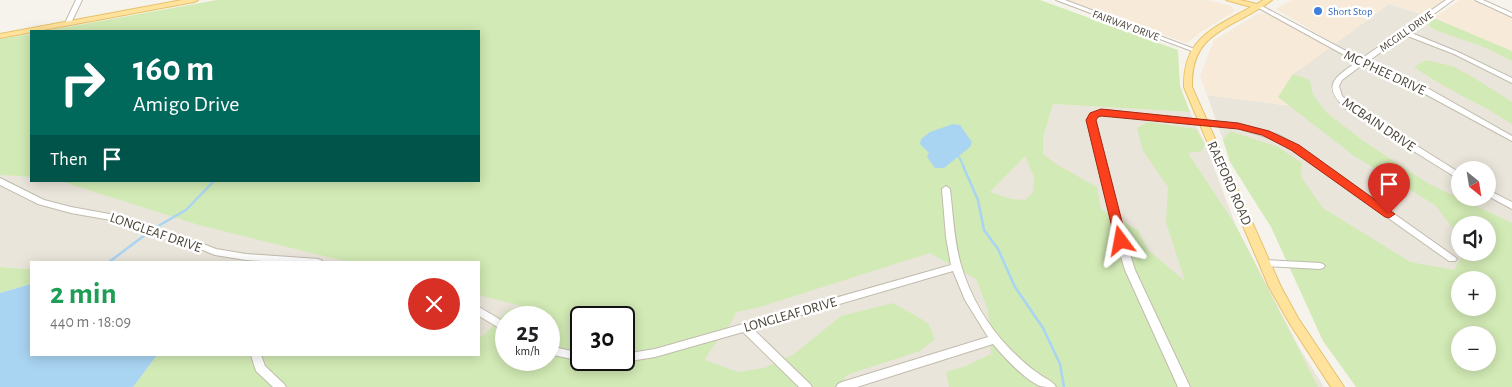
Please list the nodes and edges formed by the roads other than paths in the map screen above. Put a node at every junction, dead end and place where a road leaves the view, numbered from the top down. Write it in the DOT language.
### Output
graph roads {
  1 [pos="79,0"];
  2 [pos="194,0"];
  3 [pos="1058,0"];
  4 [pos="1230,0"];
  5 [pos="1268,0"];
  6 [pos="1450,0"];
  7 [pos="1478,0"];
  8 [pos="1258,6"];
  9 [pos="1512,15"];
  10 [pos="68,23"];
  11 [pos="30,30"];
  12 [pos="31,30"];
  13 [pos="1404,32"];
  14 [pos="0,36"];
  15 [pos="1194,50"];
  16 [pos="1362,62"];
  17 [pos="1512,81"];
  18 [pos="1203,122"];
  19 [pos="1512,139"];
  20 [pos="1451,171"];
  21 [pos="0,180"];
  22 [pos="946,189"];
  23 [pos="1496,198"];
  24 [pos="1512,206"];
  25 [pos="1451,258"];
  26 [pos="304,261"];
  27 [pos="1265,263"];
  28 [pos="1320,266"];
  29 [pos="956,267"];
  30 [pos="480,312"];
  31 [pos="495,321"];
  32 [pos="744,327"];
  33 [pos="996,339"];
  34 [pos="256,356"];
  35 [pos="635,356"];
  36 [pos="280,387"];
  37 [pos="806,387"];
  38 [pos="842,387"];
  39 [pos="1050,387"];
  40 [pos="1184,387"];
  41 [pos="1338,387"];
  1 -- 10 [label="street"];
  2 -- 10 [label="main road"];
  3 -- 15 [label="street, FAIRWAY DRIVE"];
  4 -- 8 [label="main road"];
  5 -- 8 [label="main road"];
  6 -- 13 [label="street, MCGILL DRIVE"];
  7 -- 9 [label="street"];
  8 -- 15 [label="main road"];
  8 -- 16 [label="street, MC PHEE DRIVE"];
  10 -- 12 [label="main road"];
  11 -- 14 [label="main road"];
  13 -- 16 [label="street, MCGILL DRIVE"];
  13 -- 17 [label="street"];
  15 -- 18 [label="main road, RAEFORD ROAD"];
  16 -- 19 [label="street, MC PHEE DRIVE"];
  16 -- 20 [label="street, MCBAIN DRIVE"];
  18 -- 25 [label="street"];
  18 -- 27 [label="main road, RAEFORD ROAD"];
  18 -- 40 [label="street"];
  21 -- 26 [label="street, LONGLEAF DRIVE"];
  22 -- 29 [label="street"];
  23 -- 24 [label="street"];
  27 -- 28 [label="street"];
  27 -- 41 [label="main road, RAEFORD ROAD"];
  29 -- 32 [label="street, LONGLEAF DRIVE"];
  29 -- 33 [label="street"];
  30 -- 31 [label="street"];
  32 -- 35 [label="street, LONGLEAF DRIVE"];
  32 -- 37 [label="street"];
  33 -- 38 [label="street"];
  33 -- 39 [label="street"];
  34 -- 36 [label="street"];
}
